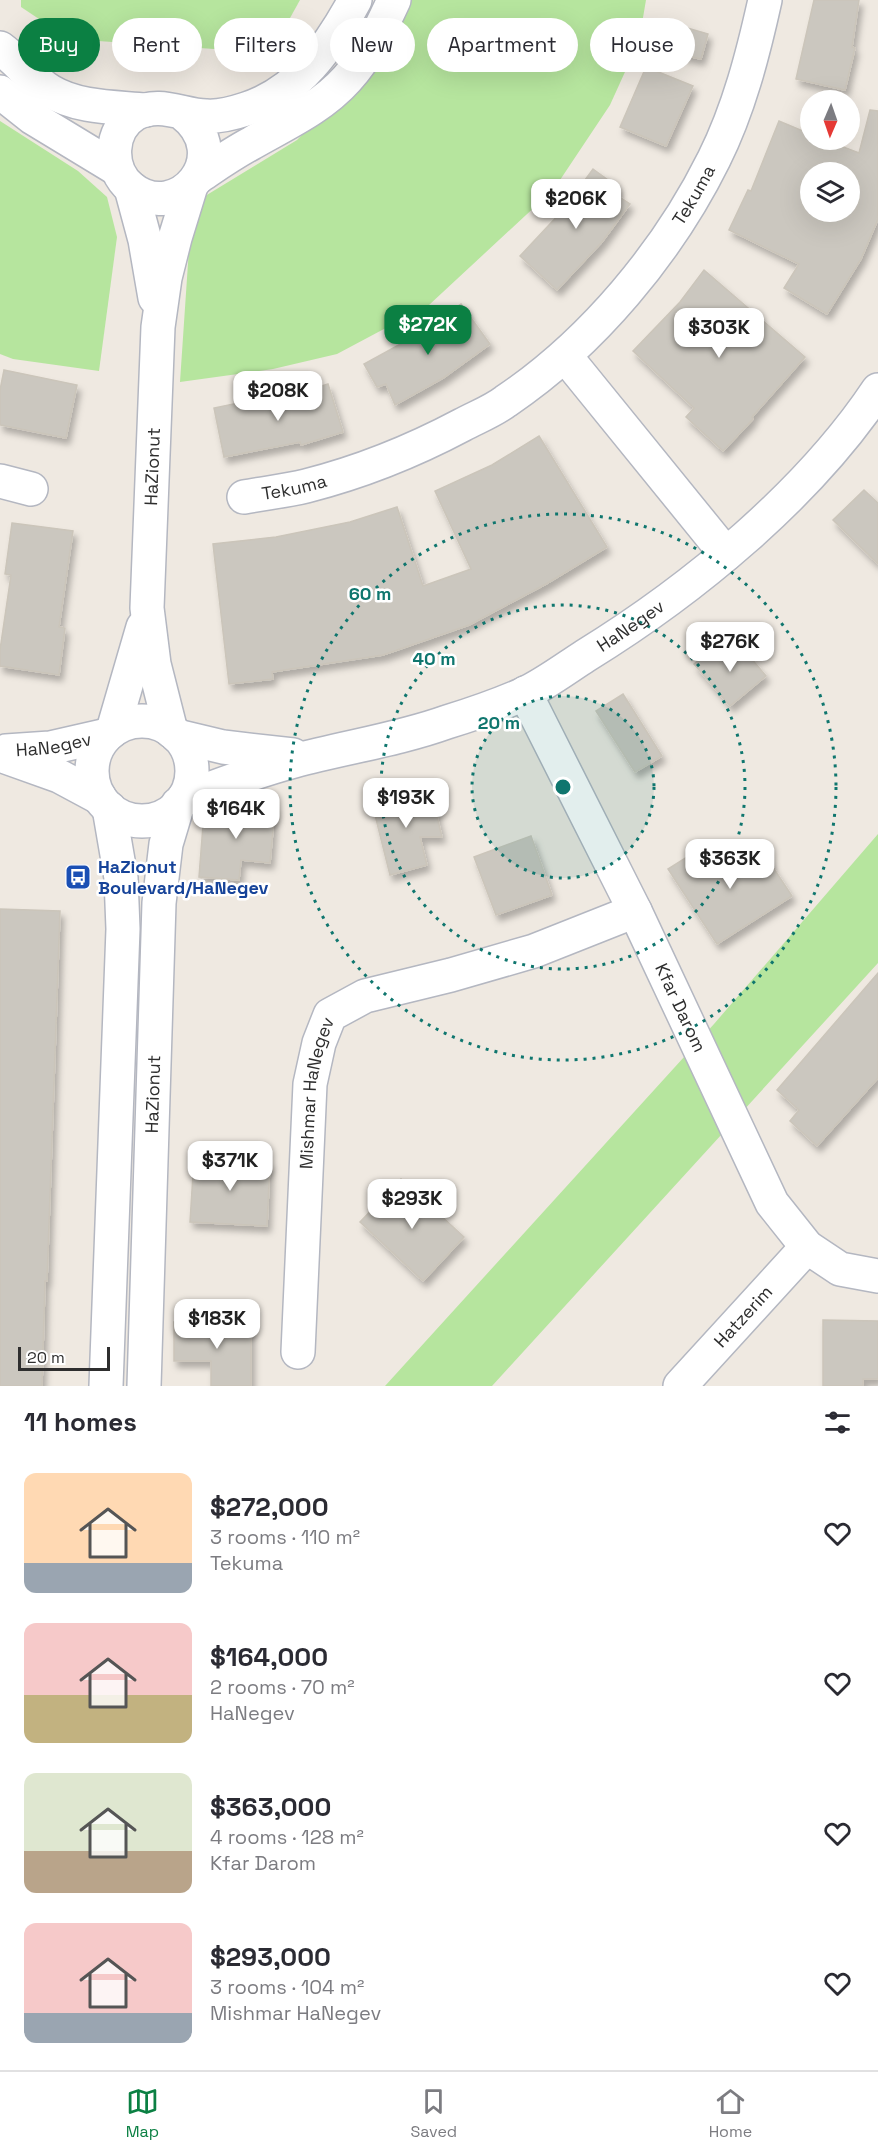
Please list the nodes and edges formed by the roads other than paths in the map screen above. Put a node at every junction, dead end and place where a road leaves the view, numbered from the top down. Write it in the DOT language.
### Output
graph roads {
  1 [pos="355,0"];
  2 [pos="394,0"];
  3 [pos="765,0"];
  4 [pos="0,48"];
  5 [pos="0,92"];
  6 [pos="146,110"];
  7 [pos="182,113"];
  8 [pos="124,178"];
  9 [pos="194,182"];
  10 [pos="158,327"];
  11 [pos="566,357"];
  12 [pos="878,390"];
  13 [pos="0,481"];
  14 [pos="31,489"];
  15 [pos="244,497"];
  16 [pos="726,554"];
  17 [pos="147,608"];
  18 [pos="525,693"];
  19 [pos="110,733"];
  20 [pos="174,733"];
  21 [pos="0,753"];
  22 [pos="318,755"];
  23 [pos="180,802"];
  24 [pos="105,803"];
  25 [pos="635,910"];
  26 [pos="807,1247"];
  27 [pos="878,1276"];
  28 [pos="298,1352"];
  29 [pos="106,1386"];
  30 [pos="144,1386"];
  31 [pos="680,1386"];
  1 -- 7 [label="street"];
  2 -- 9 [label="street"];
  3 -- 11 [label="street, Tekuma"];
  4 -- 6 [label="street"];
  5 -- 8 [label="street"];
  6 -- 7 [label="street"];
  6 -- 8 [label="street"];
  7 -- 9 [label="street"];
  8 -- 9 [label="street"];
  8 -- 10 [label="street, HaZionut"];
  9 -- 10 [label="street, HaZionut"];
  10 -- 17 [label="street, HaZionut"];
  11 -- 15 [label="street, Tekuma"];
  11 -- 16 [label="street"];
  12 -- 16 [label="street, HaNegev"];
  13 -- 14 [label="street"];
  16 -- 18 [label="street, HaNegev"];
  17 -- 19 [label="street, HaZionut"];
  17 -- 20 [label="street, HaZionut"];
  18 -- 22 [label="street, HaNegev"];
  18 -- 25 [label="street, Kfar Darom"];
  19 -- 20 [label="street"];
  19 -- 21 [label="street, HaNegev"];
  19 -- 24 [label="street"];
  20 -- 22 [label="street, HaNegev"];
  20 -- 23 [label="street"];
  21 -- 24 [label="street, HaNegev"];
  22 -- 23 [label="street, HaNegev"];
  23 -- 24 [label="street"];
  23 -- 30 [label="street, HaZionut"];
  24 -- 29 [label="street, HaZionut"];
  25 -- 26 [label="street, Kfar Darom"];
  25 -- 28 [label="street, Mishmar HaNegev"];
  26 -- 27 [label="street, Kfar Darom"];
  26 -- 31 [label="street, Hatzerim"];
}
